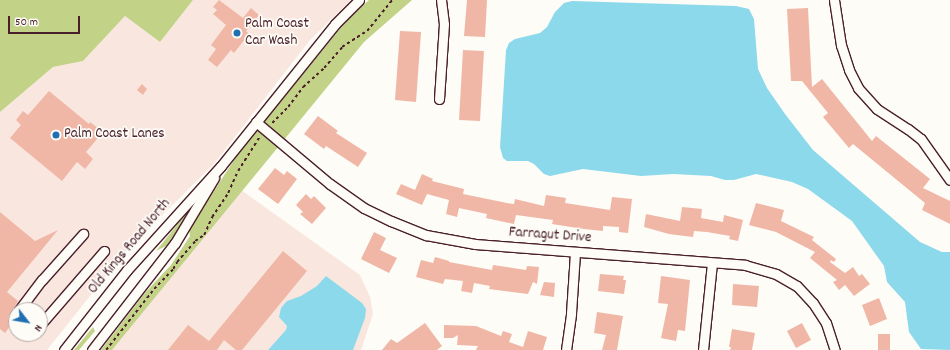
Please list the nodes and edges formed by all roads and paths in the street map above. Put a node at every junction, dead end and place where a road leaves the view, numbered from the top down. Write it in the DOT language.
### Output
graph roads {
  1 [pos="359,0"];
  2 [pos="392,0"];
  3 [pos="441,0"];
  4 [pos="834,0"];
  5 [pos="439,98"];
  6 [pos="256,122"];
  7 [pos="272,123"];
  8 [pos="259,138"];
  9 [pos="220,166"];
  10 [pos="950,180"];
  11 [pos="83,234"];
  12 [pos="104,251"];
  13 [pos="575,252"];
  14 [pos="712,263"];
  15 [pos="25,302"];
  16 [pos="48,316"];
  17 [pos="64,350"];
  18 [pos="92,350"];
  19 [pos="106,350"];
  20 [pos="566,350"];
  21 [pos="703,350"];
  22 [pos="835,350"];
  1 -- 6 [label="street, Old Kings Road North"];
  2 -- 7 [label="path"];
  3 -- 5 [label="street"];
  4 -- 10 [label="street"];
  6 -- 9 [label="street, Old Kings Road North"];
  6 -- 13 [label="street, Farragut Drive"];
  8 -- 19 [label="path"];
  9 -- 17 [label="street, Old Kings Road North"];
  9 -- 18 [label="street, Old Kings Road North"];
  11 -- 15 [label="street"];
  12 -- 16 [label="street"];
  13 -- 14 [label="street, Farragut Drive"];
  13 -- 20 [label="street"];
  14 -- 21 [label="street"];
  14 -- 22 [label="street, Farragut Drive"];
}
